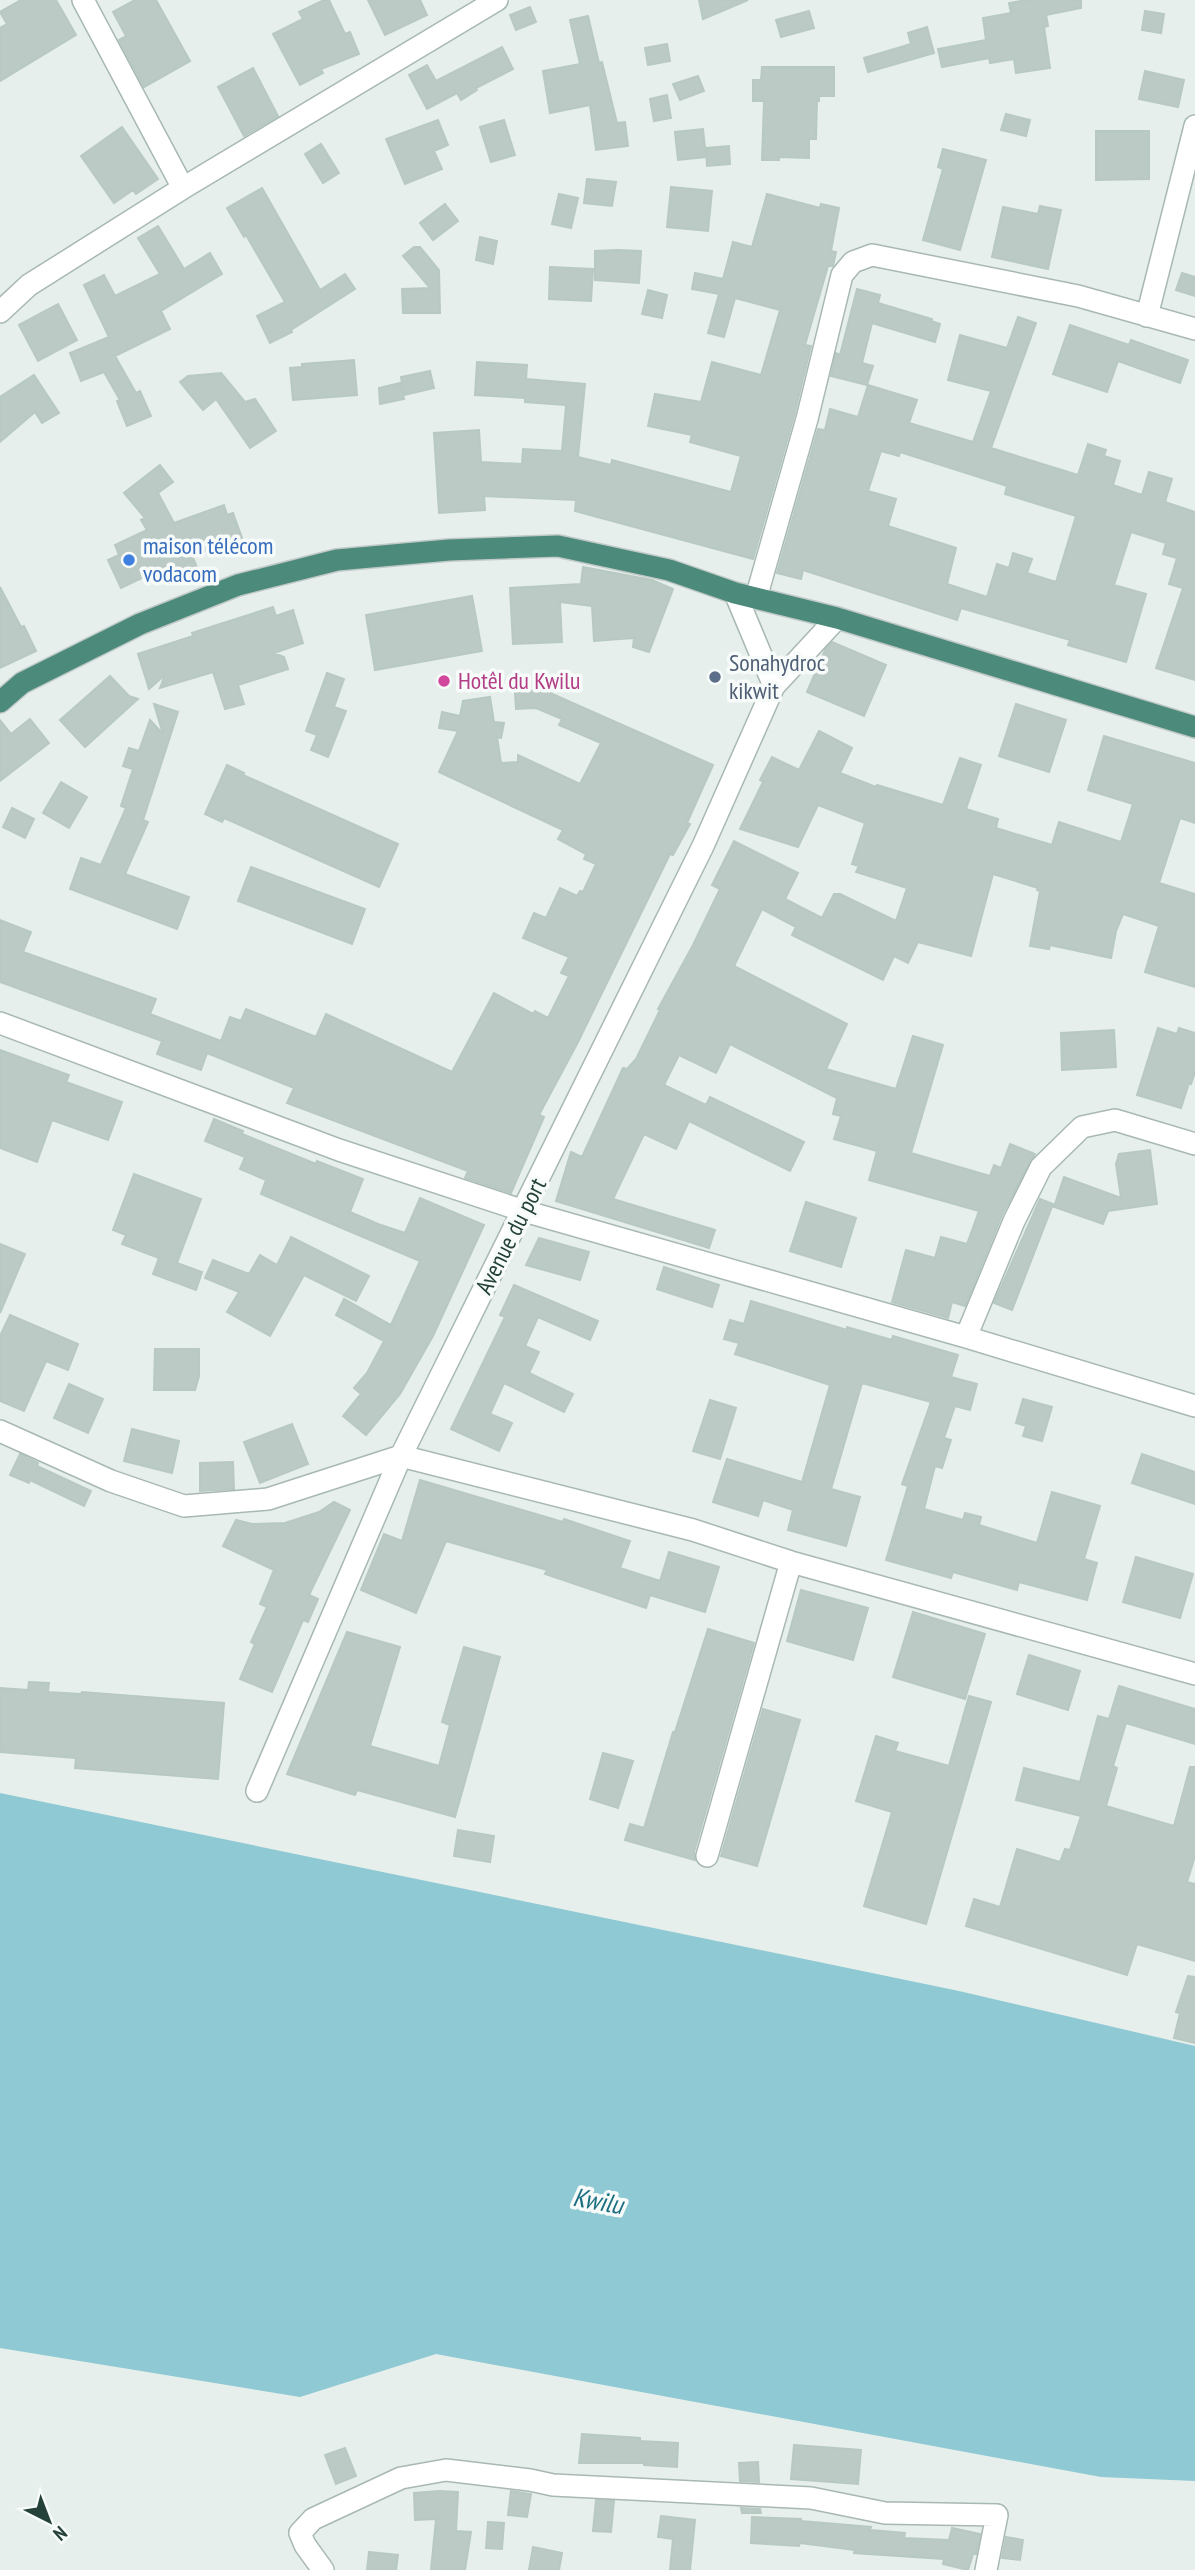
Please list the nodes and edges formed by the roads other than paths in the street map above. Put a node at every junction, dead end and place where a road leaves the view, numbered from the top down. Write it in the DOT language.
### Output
graph roads {
  1 [pos="83,0"];
  2 [pos="497,0"];
  3 [pos="1195,125"];
  4 [pos="183,188"];
  5 [pos="0,312"];
  6 [pos="1147,316"];
  7 [pos="1195,329"];
  8 [pos="746,595"];
  9 [pos="837,618"];
  10 [pos="774,687"];
  11 [pos="0,702"];
  12 [pos="1195,727"];
  13 [pos="0,1024"];
  14 [pos="1195,1144"];
  15 [pos="524,1211"];
  16 [pos="966,1337"];
  17 [pos="1195,1406"];
  18 [pos="0,1432"];
  19 [pos="401,1456"];
  20 [pos="791,1562"];
  21 [pos="1195,1674"];
  22 [pos="257,1791"];
  23 [pos="706,1856"];
  24 [pos="323,2570"];
  25 [pos="986,2570"];
  1 -- 4 [label="street"];
  2 -- 4 [label="street"];
  3 -- 6 [label="street"];
  4 -- 5 [label="street"];
  6 -- 7 [label="street"];
  6 -- 8 [label="street"];
  8 -- 9 [label="highway"];
  8 -- 10 [label="street"];
  8 -- 11 [label="highway"];
  9 -- 10 [label="street, Avenue du port"];
  9 -- 12 [label="highway"];
  10 -- 15 [label="street, Avenue du port"];
  13 -- 15 [label="street"];
  14 -- 16 [label="street"];
  15 -- 16 [label="street"];
  15 -- 19 [label="street, Avenue du port"];
  16 -- 17 [label="street"];
  18 -- 19 [label="street"];
  19 -- 20 [label="street"];
  19 -- 22 [label="street, Avenue du port"];
  20 -- 21 [label="street"];
  20 -- 23 [label="street"];
  24 -- 25 [label="street"];
}
